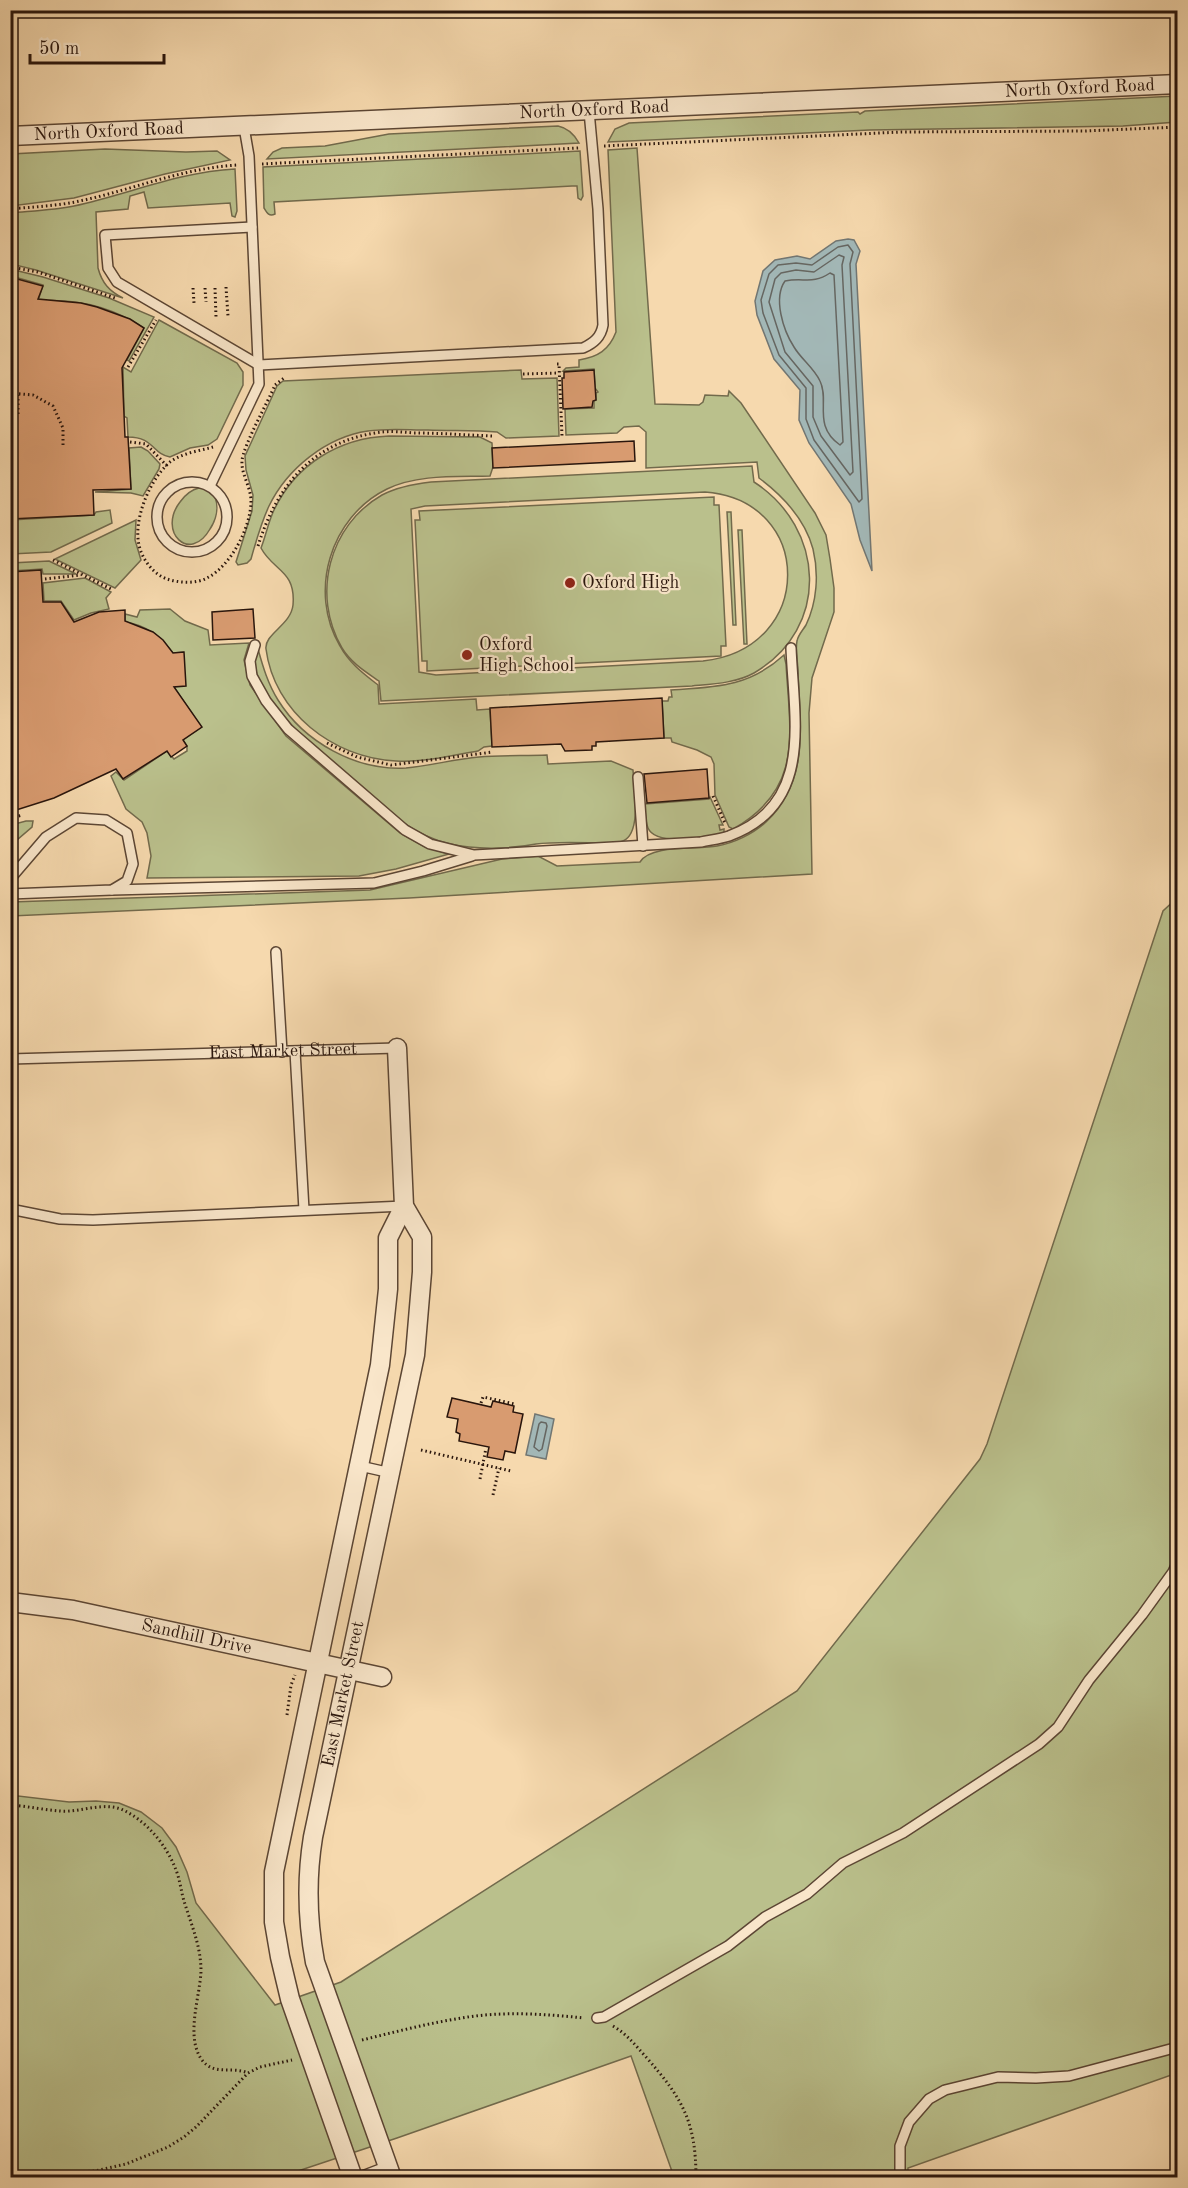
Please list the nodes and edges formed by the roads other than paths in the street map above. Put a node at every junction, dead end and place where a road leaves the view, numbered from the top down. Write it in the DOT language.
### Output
graph roads {
  1 [pos="1178,84"];
  2 [pos="589,111"];
  3 [pos="244,127"];
  4 [pos="10,136"];
  5 [pos="252,227"];
  6 [pos="260,365"];
  7 [pos="210,486"];
  8 [pos="255,645"];
  9 [pos="791,648"];
  10 [pos="639,777"];
  11 [pos="643,846"];
  12 [pos="474,855"];
  13 [pos="10,879"];
  14 [pos="112,890"];
  15 [pos="10,894"];
  16 [pos="276,952"];
  17 [pos="397,1048"];
  18 [pos="295,1051"];
  19 [pos="282,1052"];
  20 [pos="10,1059"];
  21 [pos="404,1206"];
  22 [pos="10,1209"];
  23 [pos="304,1210"];
  24 [pos="360,1466"];
  25 [pos="391,1473"];
  26 [pos="1178,1561"];
  27 [pos="10,1602"];
  28 [pos="318,1662"];
  29 [pos="348,1669"];
  30 [pos="382,1677"];
  31 [pos="597,2018"];
  32 [pos="1178,2047"];
  33 [pos="390,2172"];
  34 [pos="355,2178"];
  35 [pos="900,2178"];
  1 -- 2 [label="street, North Oxford Road"];
  2 -- 3 [label="street, North Oxford Road"];
  2 -- 6 [label="lane"];
  3 -- 4 [label="street, North Oxford Road"];
  3 -- 5 [label="lane"];
  5 -- 6 [label="lane"];
  5 -- 6 [label="lane"];
  6 -- 7 [label="lane"];
  7 -- 7 [label="lane"];
  8 -- 12 [label="lane"];
  9 -- 11 [label="lane"];
  10 -- 11 [label="lane"];
  11 -- 12 [label="lane"];
  12 -- 14 [label="lane"];
  13 -- 14 [label="lane"];
  14 -- 15 [label="lane"];
  16 -- 19 [label="lane"];
  17 -- 18 [label="lane, East Market Street"];
  17 -- 21 [label="street, East Market Street"];
  18 -- 19 [label="lane, East Market Street"];
  18 -- 23 [label="lane"];
  19 -- 20 [label="lane, East Market Street"];
  21 -- 23 [label="lane"];
  21 -- 24 [label="street, East Market Street"];
  21 -- 25 [label="street, East Market Street"];
  22 -- 23 [label="lane"];
  24 -- 25 [label="lane"];
  24 -- 28 [label="street, East Market Street"];
  25 -- 29 [label="street, East Market Street"];
  26 -- 31 [label="lane"];
  27 -- 28 [label="street, Sandhill Drive"];
  28 -- 29 [label="street, Sandhill Drive"];
  28 -- 34 [label="street, East Market Street"];
  29 -- 30 [label="street, Sandhill Drive"];
  29 -- 33 [label="street, East Market Street"];
  32 -- 35 [label="lane"];
  33 -- 34 [label="lane"];
}
